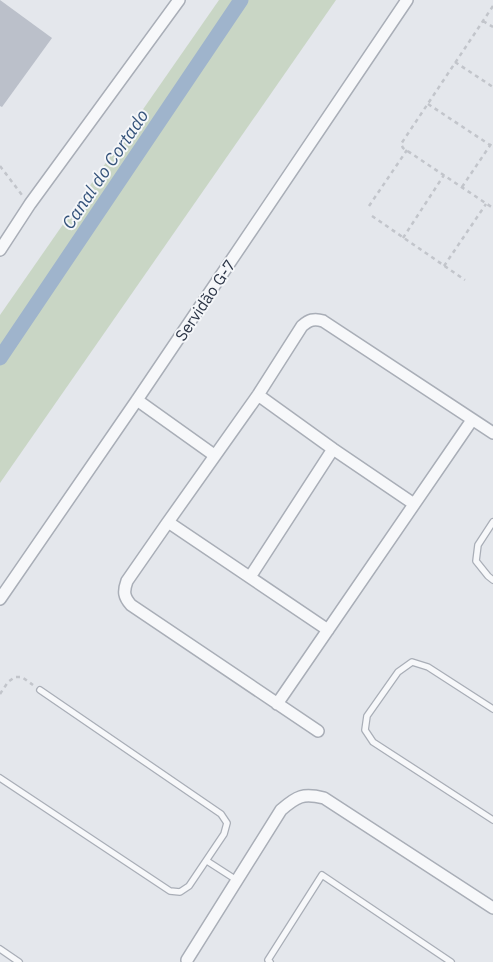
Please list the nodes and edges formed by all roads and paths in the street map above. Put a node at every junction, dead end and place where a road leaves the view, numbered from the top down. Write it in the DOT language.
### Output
graph roads {
  1 [pos="179,0"];
  2 [pos="408,0"];
  3 [pos="493,6"];
  4 [pos="483,21"];
  5 [pos="493,27"];
  6 [pos="455,62"];
  7 [pos="493,87"];
  8 [pos="428,104"];
  9 [pos="493,141"];
  10 [pos="490,145"];
  11 [pos="407,150"];
  12 [pos="0,166"];
  13 [pos="444,175"];
  14 [pos="462,187"];
  15 [pos="493,203"];
  16 [pos="30,204"];
  17 [pos="486,204"];
  18 [pos="368,206"];
  19 [pos="492,208"];
  20 [pos="372,216"];
  21 [pos="402,238"];
  22 [pos="0,250"];
  23 [pos="444,266"];
  24 [pos="465,280"];
  25 [pos="258,395"];
  26 [pos="137,400"];
  27 [pos="472,420"];
  28 [pos="493,434"];
  29 [pos="333,449"];
  30 [pos="214,455"];
  31 [pos="414,504"];
  32 [pos="168,522"];
  33 [pos="493,522"];
  34 [pos="250,578"];
  35 [pos="493,580"];
  36 [pos="0,599"];
  37 [pos="328,630"];
  38 [pos="40,690"];
  39 [pos="0,694"];
  40 [pos="277,704"];
  41 [pos="493,709"];
  42 [pos="318,731"];
  43 [pos="0,778"];
  44 [pos="493,820"];
  45 [pos="207,860"];
  46 [pos="238,881"];
  47 [pos="493,908"];
  48 [pos="0,949"];
  49 [pos="187,960"];
  50 [pos="19,962"];
  51 [pos="270,962"];
  52 [pos="451,962"];
  1 -- 16 [label="street"];
  2 -- 26 [label="street, Servidão G-7"];
  3 -- 4 [label="path"];
  4 -- 5 [label="path"];
  4 -- 6 [label="path"];
  6 -- 7 [label="path"];
  6 -- 8 [label="path"];
  8 -- 10 [label="path"];
  8 -- 11 [label="path"];
  9 -- 10 [label="path"];
  10 -- 14 [label="path"];
  11 -- 13 [label="path"];
  11 -- 18 [label="path"];
  12 -- 16 [label="path"];
  13 -- 14 [label="path"];
  13 -- 21 [label="path"];
  14 -- 17 [label="path"];
  15 -- 19 [label="path"];
  16 -- 22 [label="street"];
  17 -- 19 [label="path"];
  17 -- 23 [label="path"];
  20 -- 21 [label="path"];
  21 -- 23 [label="path"];
  23 -- 24 [label="path"];
  25 -- 27 [label="street"];
  25 -- 29 [label="street"];
  25 -- 30 [label="street"];
  26 -- 30 [label="street"];
  26 -- 36 [label="street, Servidão G-7"];
  27 -- 28 [label="street"];
  27 -- 31 [label="street"];
  29 -- 31 [label="street"];
  29 -- 34 [label="street"];
  30 -- 32 [label="street"];
  31 -- 37 [label="street"];
  32 -- 34 [label="street"];
  32 -- 40 [label="street"];
  33 -- 35 [label="lane"];
  34 -- 37 [label="street"];
  37 -- 40 [label="street"];
  38 -- 39 [label="path"];
  38 -- 45 [label="lane"];
  40 -- 42 [label="street"];
  41 -- 44 [label="lane"];
  43 -- 45 [label="lane"];
  45 -- 46 [label="lane"];
  46 -- 47 [label="street"];
  46 -- 49 [label="street"];
  48 -- 50 [label="lane"];
  51 -- 52 [label="lane"];
}
